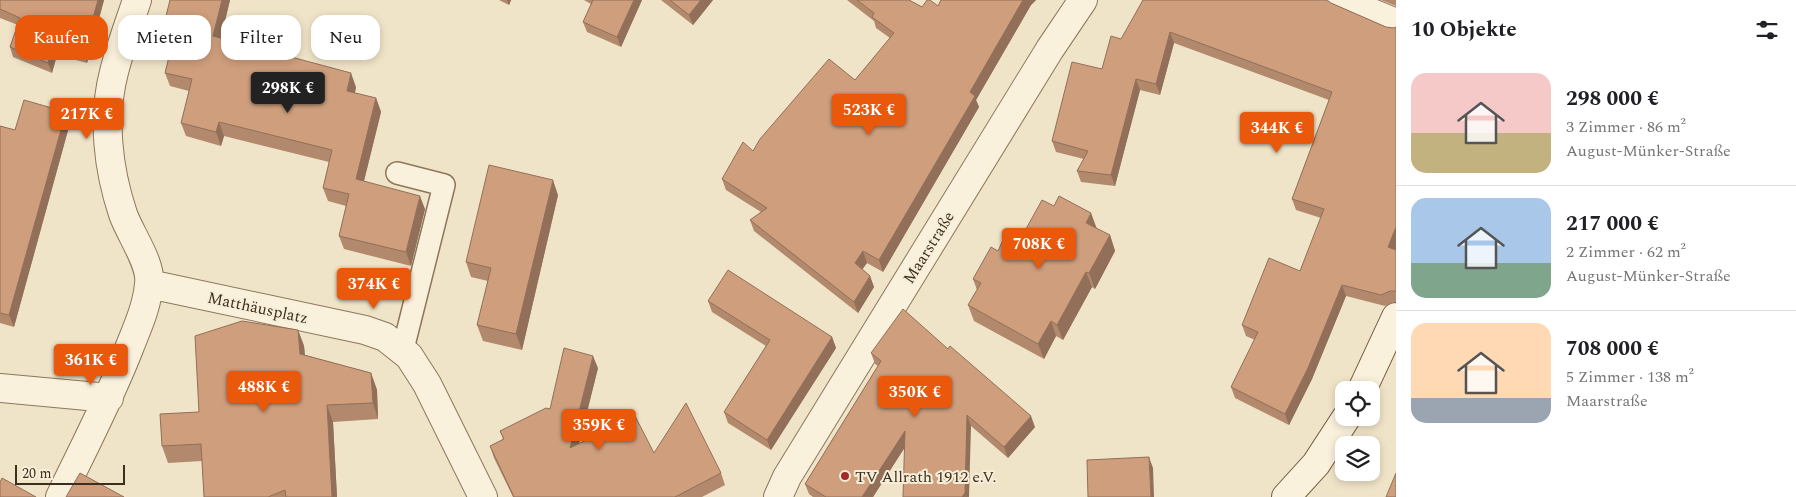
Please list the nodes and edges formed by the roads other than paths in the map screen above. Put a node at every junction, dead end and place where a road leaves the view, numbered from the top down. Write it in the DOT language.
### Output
graph roads {
  1 [pos="137,0"];
  2 [pos="1083,0"];
  3 [pos="1341,0"];
  4 [pos="1396,23"];
  5 [pos="397,173"];
  6 [pos="149,284"];
  7 [pos="1396,317"];
  8 [pos="403,349"];
  9 [pos="1366,381"];
  10 [pos="0,388"];
  11 [pos="109,398"];
  12 [pos="1341,426"];
  13 [pos="1297,493"];
  14 [pos="60,497"];
  15 [pos="483,497"];
  16 [pos="778,497"];
  1 -- 6 [label="street"];
  2 -- 16 [label="street, Maarstraße"];
  3 -- 4 [label="street"];
  5 -- 8 [label="lane"];
  6 -- 8 [label="street, Matthäusplatz"];
  6 -- 11 [label="street"];
  7 -- 9 [label="street"];
  8 -- 15 [label="street, Matthäusplatz"];
  10 -- 11 [label="street"];
  11 -- 14 [label="street"];
  12 -- 13 [label="street"];
}
